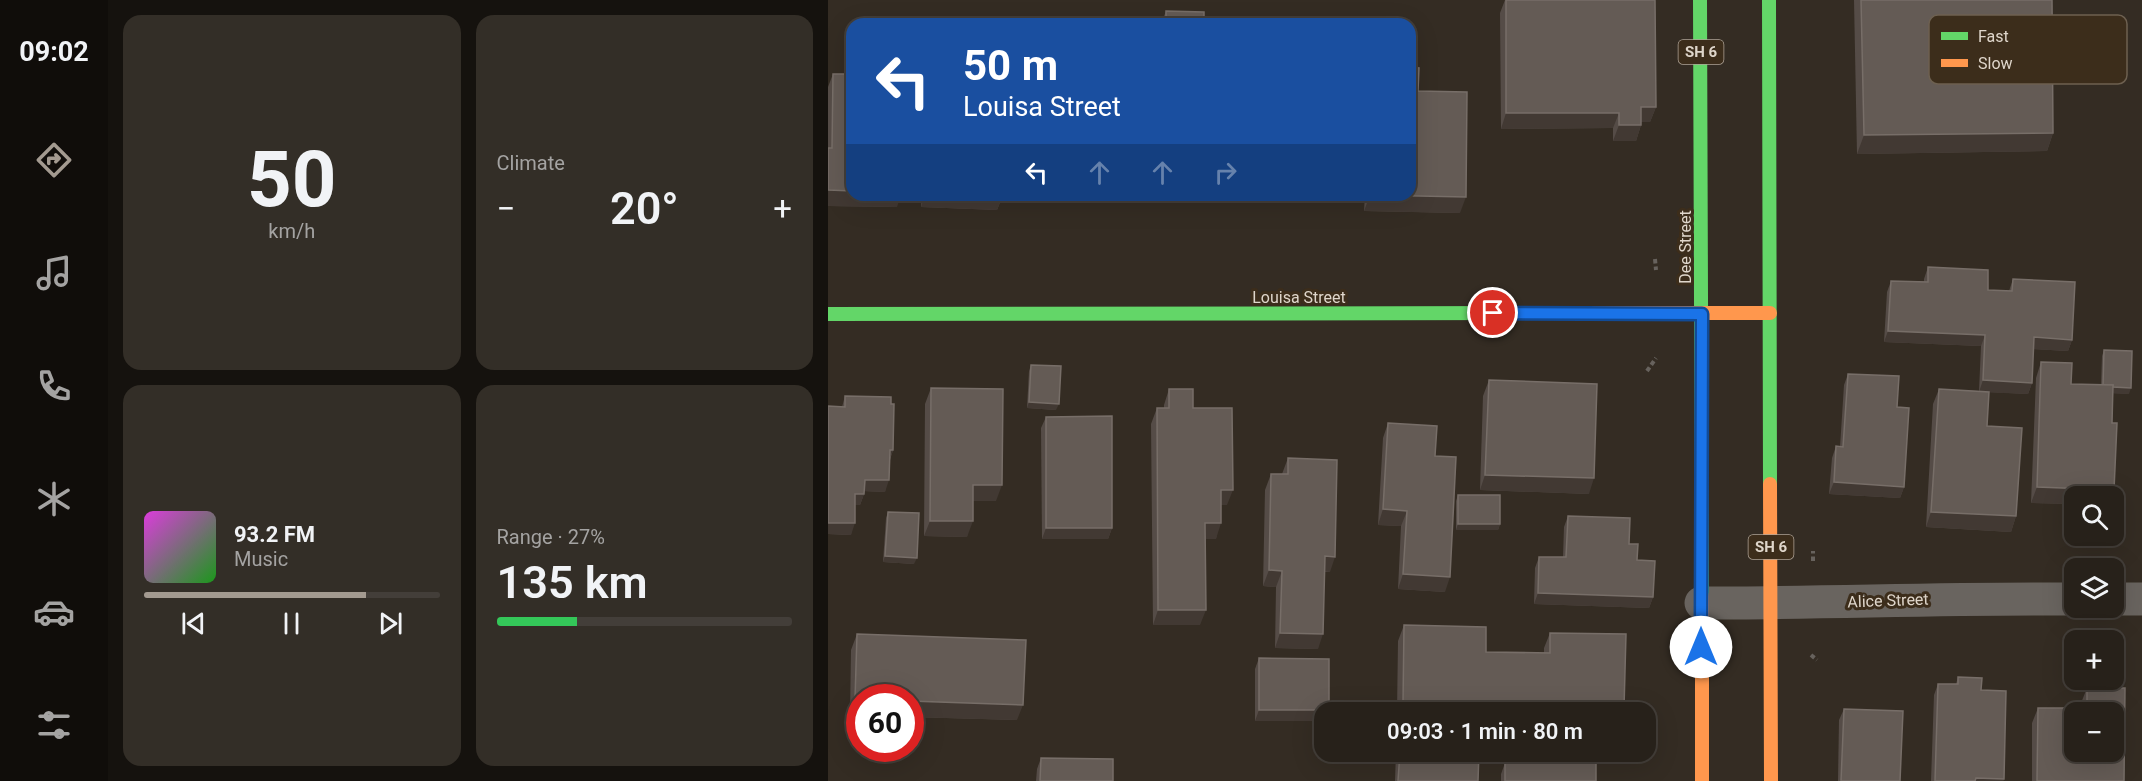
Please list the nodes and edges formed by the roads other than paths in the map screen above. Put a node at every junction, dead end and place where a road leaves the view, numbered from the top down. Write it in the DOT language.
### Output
graph roads {
  1 [pos="1700,0"];
  2 [pos="1769,0"];
  3 [pos="1770,313"];
  4 [pos="828,314"];
  5 [pos="1702,314"];
  6 [pos="2064,599"];
  7 [pos="2124,599"];
  8 [pos="2142,599"];
  9 [pos="1701,603"];
  10 [pos="1771,603"];
  11 [pos="1702,781"];
  12 [pos="1771,781"];
  1 -- 5 [label="main road, Dee Street / SH 6"];
  2 -- 3 [label="main road, SH 6"];
  3 -- 5 [label="main road, Louisa Street"];
  3 -- 10 [label="main road, SH 6"];
  4 -- 5 [label="main road, Louisa Street"];
  5 -- 9 [label="main road, Dee Street / SH 6"];
  6 -- 10 [label="street, Alice Street"];
  7 -- 8 [label="street"];
  9 -- 10 [label="street, Alice Street"];
  9 -- 11 [label="main road, Dee Street / SH 6"];
  10 -- 12 [label="main road, SH 6"];
}
